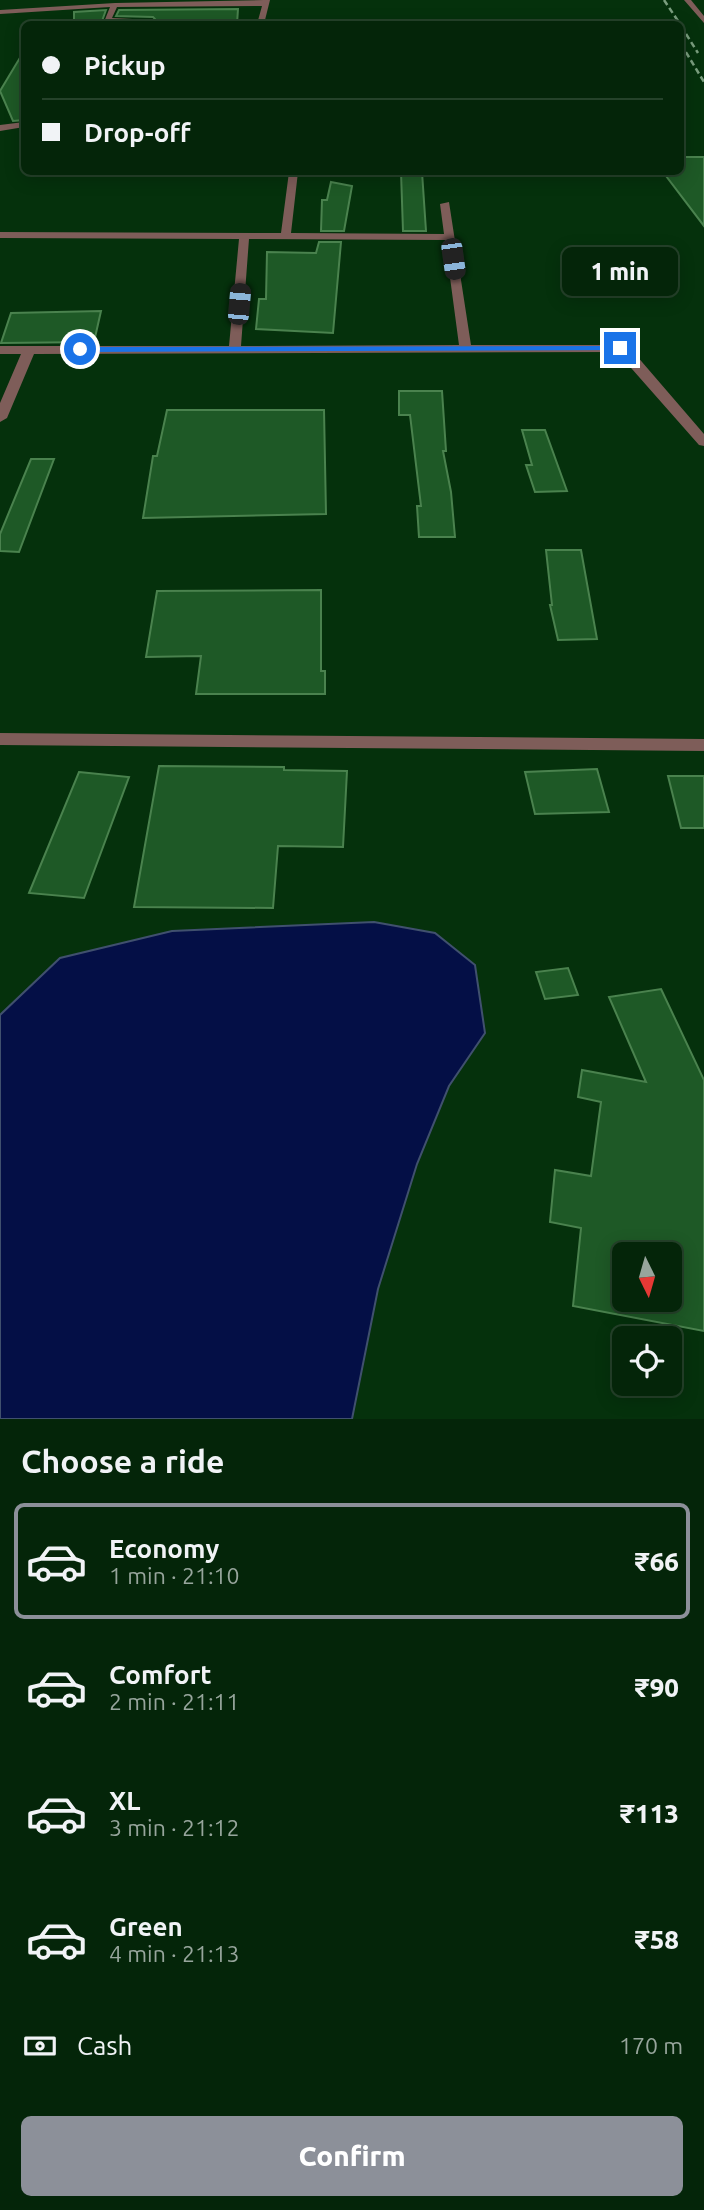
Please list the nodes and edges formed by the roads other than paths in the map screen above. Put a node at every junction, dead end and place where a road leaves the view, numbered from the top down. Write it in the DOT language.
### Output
graph roads {
  1 [pos="687,0"];
  2 [pos="266,2"];
  3 [pos="116,5"];
  4 [pos="0,12"];
  5 [pos="128,21"];
  6 [pos="262,21"];
  7 [pos="704,21"];
  8 [pos="21,125"];
  9 [pos="0,128"];
  10 [pos="293,175"];
  11 [pos="445,204"];
  12 [pos="0,235"];
  13 [pos="244,236"];
  14 [pos="286,236"];
  15 [pos="450,237"];
  16 [pos="235,349"];
  17 [pos="466,349"];
  18 [pos="0,350"];
  19 [pos="29,350"];
  20 [pos="0,418"];
  21 [pos="704,442"];
  22 [pos="0,739"];
  23 [pos="704,745"];
  1 -- 7 [label="street"];
  2 -- 3 [label="street"];
  2 -- 6 [label="street"];
  3 -- 4 [label="street"];
  3 -- 5 [label="street"];
  8 -- 9 [label="street"];
  10 -- 14 [label="street"];
  11 -- 15 [label="street"];
  12 -- 13 [label="street"];
  13 -- 14 [label="street"];
  13 -- 16 [label="street"];
  14 -- 15 [label="street"];
  15 -- 17 [label="street"];
  16 -- 17 [label="street"];
  16 -- 19 [label="street"];
  17 -- 21 [label="street"];
  18 -- 19 [label="street"];
  19 -- 20 [label="street"];
  22 -- 23 [label="street"];
}
